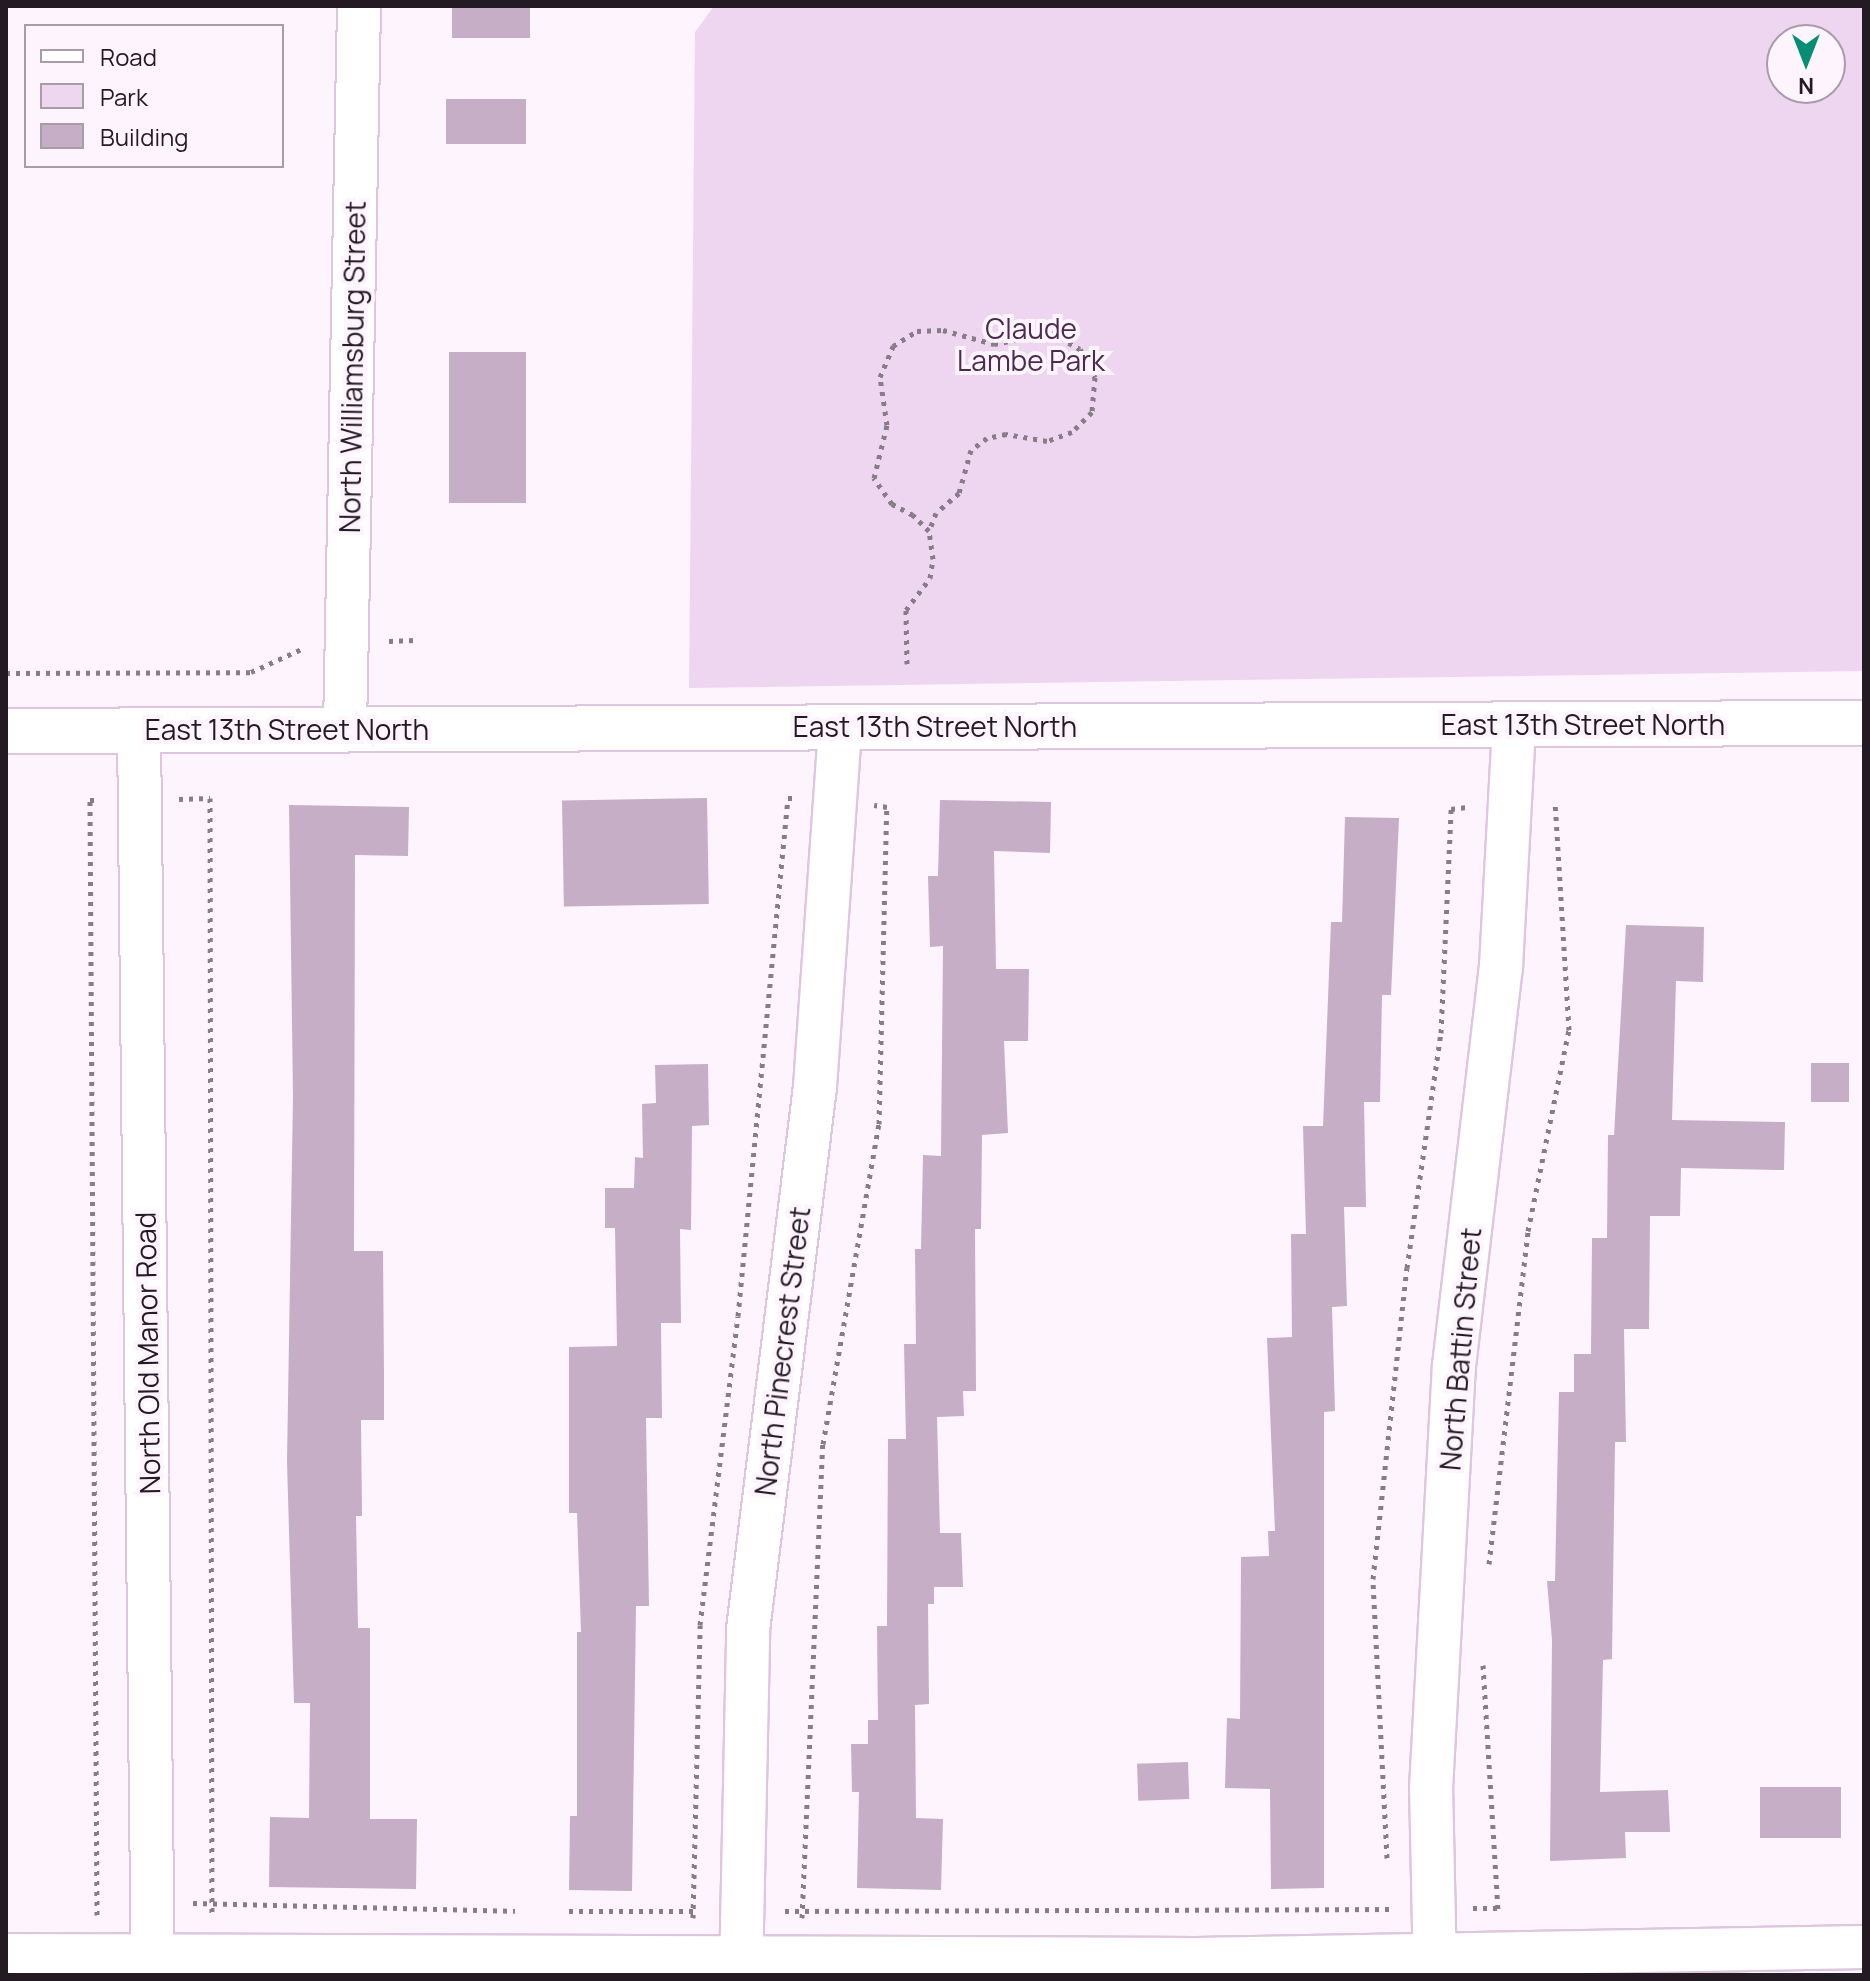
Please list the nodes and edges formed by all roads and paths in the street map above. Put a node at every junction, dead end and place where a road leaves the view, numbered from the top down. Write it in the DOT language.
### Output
graph roads {
  1 [pos="359,6"];
  2 [pos="929,531"];
  3 [pos="415,640"];
  4 [pos="347,643"];
  5 [pos="907,664"];
  6 [pos="6,673"];
  7 [pos="1864,723"];
  8 [pos="1514,724"];
  9 [pos="840,727"];
  10 [pos="345,729"];
  11 [pos="139,730"];
  12 [pos="6,731"];
  13 [pos="835,802"];
  14 [pos="212,1904"];
  15 [pos="1433,1908"];
  16 [pos="1514,1908"];
  17 [pos="527,1911"];
  18 [pos="557,1911"];
  19 [pos="694,1911"];
  20 [pos="743,1911"];
  21 [pos="802,1911"];
  22 [pos="1864,1947"];
  23 [pos="6,1955"];
  24 [pos="692,1957"];
  25 [pos="800,1957"];
  26 [pos="1435,1964"];
  27 [pos="152,1965"];
  28 [pos="741,1966"];
  1 -- 4 [label="street, North Williamsburg Street"];
  2 -- 2 [label="path"];
  2 -- 5 [label="path"];
  3 -- 4 [label="path"];
  4 -- 6 [label="path"];
  4 -- 10 [label="street, North Williamsburg Street"];
  7 -- 8 [label="main road, East 13th Street North"];
  8 -- 9 [label="main road, East 13th Street North"];
  8 -- 15 [label="street, North Battin Street"];
  9 -- 10 [label="main road, East 13th Street North"];
  9 -- 13 [label="street, North Pinecrest Street"];
  10 -- 11 [label="main road, East 13th Street North"];
  11 -- 12 [label="main road, East 13th Street North"];
  11 -- 27 [label="street, North Old Manor Road"];
  13 -- 19 [label="path"];
  13 -- 20 [label="street, North Pinecrest Street"];
  13 -- 21 [label="path"];
  14 -- 17 [label="path"];
  15 -- 16 [label="path"];
  15 -- 21 [label="path"];
  15 -- 26 [label="street, North Battin Street"];
  18 -- 19 [label="path"];
  19 -- 20 [label="path"];
  19 -- 24 [label="path"];
  20 -- 21 [label="path"];
  20 -- 28 [label="street, North Pinecrest Street"];
  21 -- 25 [label="path"];
  22 -- 26 [label="street"];
  23 -- 27 [label="street"];
  24 -- 27 [label="street"];
  24 -- 28 [label="street"];
  25 -- 26 [label="street"];
  25 -- 28 [label="street"];
}
